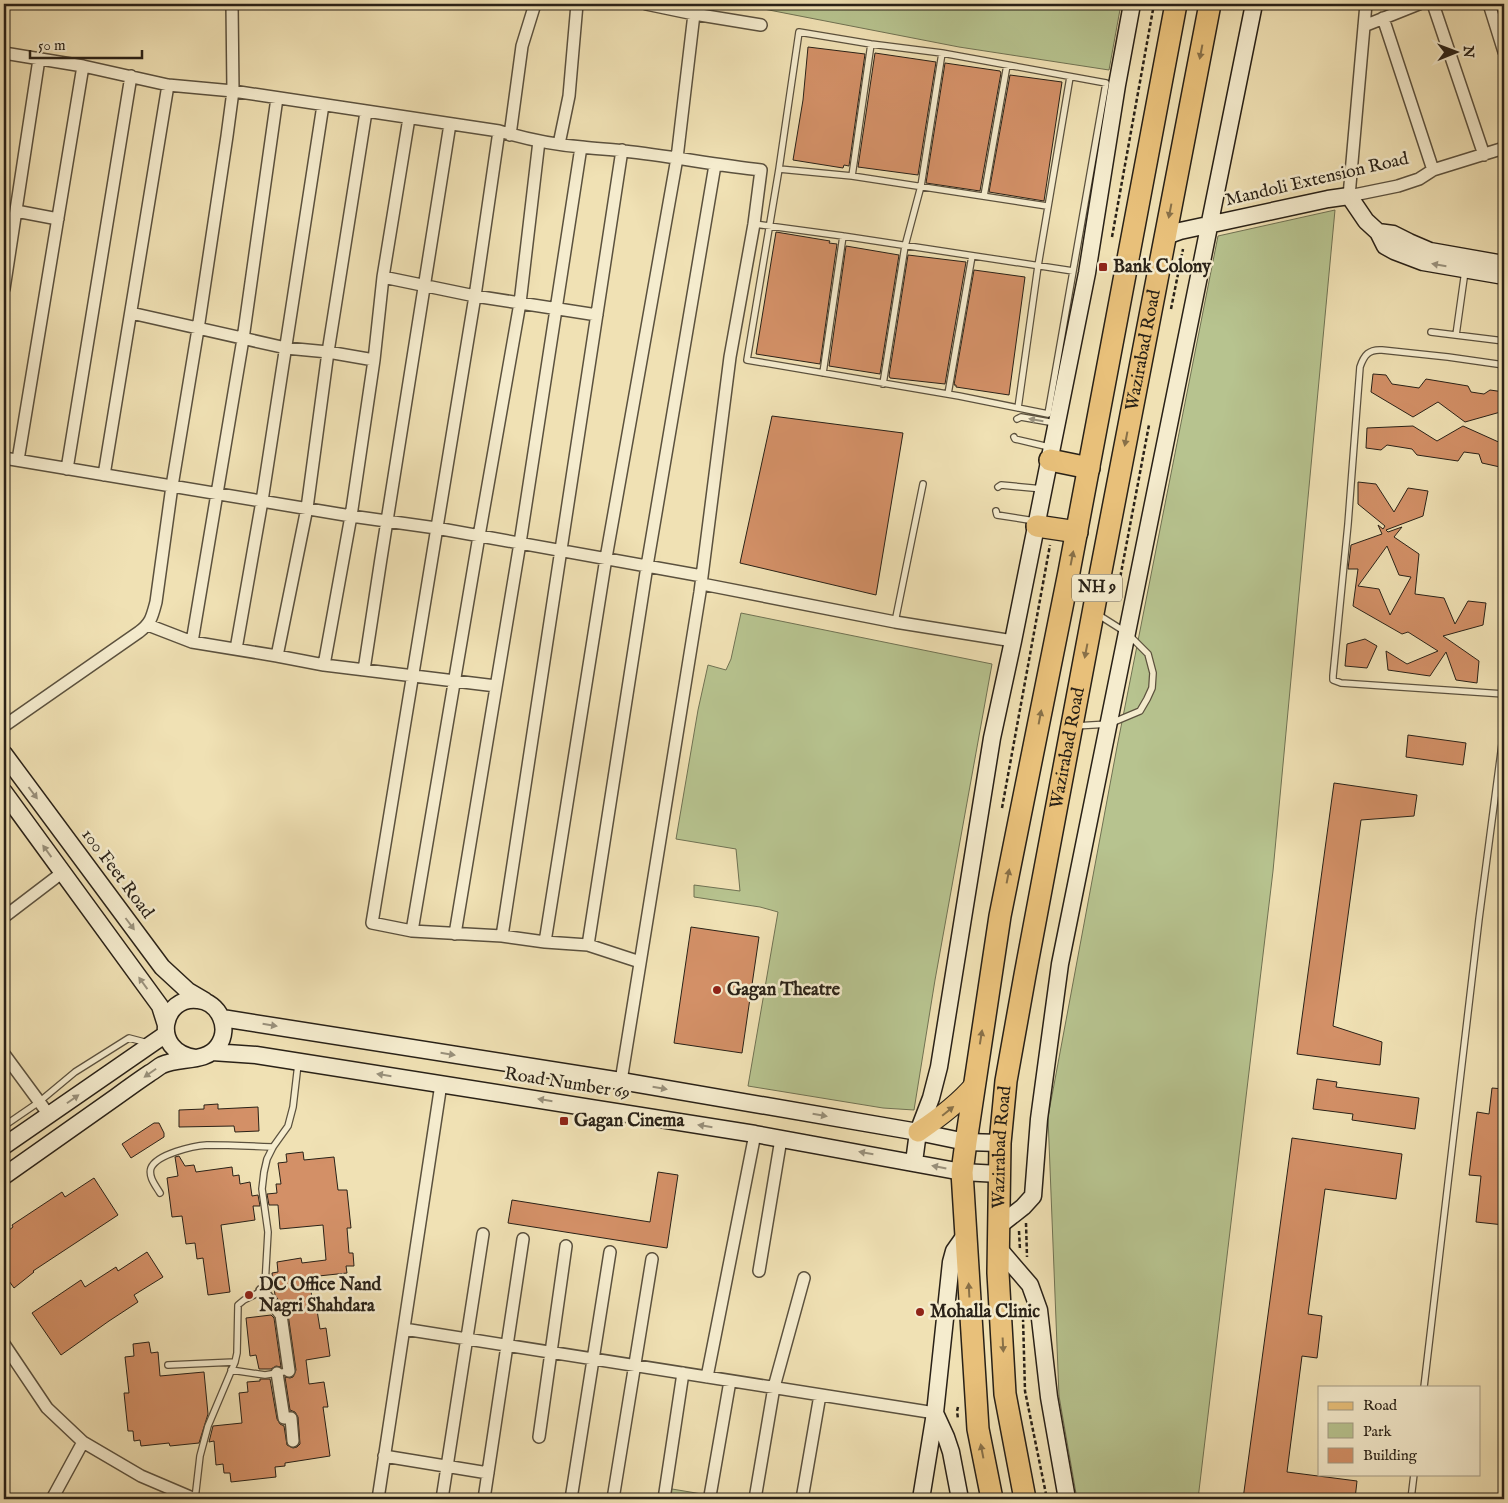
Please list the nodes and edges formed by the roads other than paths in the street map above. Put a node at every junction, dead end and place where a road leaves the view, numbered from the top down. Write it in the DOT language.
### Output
graph roads {
  1 [pos="232,4"];
  2 [pos="535,4"];
  3 [pos="577,4"];
  4 [pos="646,4"];
  5 [pos="1132,4"];
  6 [pos="1176,4"];
  7 [pos="1210,4"];
  8 [pos="1254,4"];
  9 [pos="1366,4"];
  10 [pos="1419,4"];
  11 [pos="1433,4"];
  12 [pos="1489,4"];
  13 [pos="694,14"];
  14 [pos="1383,18"];
  15 [pos="761,26"];
  16 [pos="1364,26"];
  17 [pos="871,44"];
  18 [pos="1504,52"];
  19 [pos="4,53"];
  20 [pos="942,53"];
  21 [pos="39,59"];
  22 [pos="1007,65"];
  23 [pos="83,66"];
  24 [pos="131,76"];
  25 [pos="1070,77"];
  26 [pos="168,85"];
  27 [pos="232,91"];
  28 [pos="277,98"];
  29 [pos="323,105"];
  30 [pos="366,112"];
  31 [pos="409,118"];
  32 [pos="450,124"];
  33 [pos="504,133"];
  34 [pos="539,141"];
  35 [pos="559,144"];
  36 [pos="581,148"];
  37 [pos="1504,148"];
  38 [pos="622,150"];
  39 [pos="1484,155"];
  40 [pos="677,158"];
  41 [pos="715,165"];
  42 [pos="779,169"];
  43 [pos="1434,170"];
  44 [pos="852,176"];
  45 [pos="921,186"];
  46 [pos="984,196"];
  47 [pos="1349,196"];
  48 [pos="1047,206"];
  49 [pos="16,210"];
  50 [pos="58,219"];
  51 [pos="754,224"];
  52 [pos="1209,225"];
  53 [pos="769,226"];
  54 [pos="843,236"];
  55 [pos="1166,236"];
  56 [pos="905,246"];
  57 [pos="972,256"];
  58 [pos="1467,264"];
  59 [pos="1504,264"];
  60 [pos="1038,266"];
  61 [pos="1073,271"];
  62 [pos="1504,276"];
  63 [pos="383,277"];
  64 [pos="425,286"];
  65 [pos="4,289"];
  66 [pos="475,296"];
  67 [pos="520,303"];
  68 [pos="556,308"];
  69 [pos="130,313"];
  70 [pos="597,315"];
  71 [pos="198,330"];
  72 [pos="1431,332"];
  73 [pos="1456,335"];
  74 [pos="243,339"];
  75 [pos="1504,341"];
  76 [pos="286,348"];
  77 [pos="328,352"];
  78 [pos="374,360"];
  79 [pos="1504,366"];
  80 [pos="823,373"];
  81 [pos="883,384"];
  82 [pos="948,394"];
  83 [pos="1018,408"];
  84 [pos="1017,419"];
  85 [pos="1057,424"];
  86 [pos="1014,437"];
  87 [pos="1051,454"];
  88 [pos="4,458"];
  89 [pos="18,460"];
  90 [pos="1089,468"];
  91 [pos="67,469"];
  92 [pos="104,475"];
  93 [pos="923,484"];
  94 [pos="172,486"];
  95 [pos="998,487"];
  96 [pos="1044,489"];
  97 [pos="217,493"];
  98 [pos="262,501"];
  99 [pos="307,508"];
  100 [pos="996,511"];
  101 [pos="351,516"];
  102 [pos="386,521"];
  103 [pos="1037,523"];
  104 [pos="436,528"];
  105 [pos="1077,532"];
  106 [pos="479,536"];
  107 [pos="520,543"];
  108 [pos="561,550"];
  109 [pos="606,558"];
  110 [pos="647,566"];
  111 [pos="702,580"];
  112 [pos="1093,612"];
  113 [pos="895,622"];
  114 [pos="148,624"];
  115 [pos="1127,633"];
  116 [pos="1013,641"];
  117 [pos="192,642"];
  118 [pos="236,649"];
  119 [pos="277,656"];
  120 [pos="324,665"];
  121 [pos="364,670"];
  122 [pos="413,676"];
  123 [pos="454,681"];
  124 [pos="496,686"];
  125 [pos="1504,694"];
  126 [pos="1109,724"];
  127 [pos="4,726"];
  128 [pos="1071,726"];
  129 [pos="1504,729"];
  130 [pos="4,754"];
  131 [pos="4,792"];
  132 [pos="63,872"];
  133 [pos="4,917"];
  134 [pos="412,931"];
  135 [pos="455,934"];
  136 [pos="502,936"];
  137 [pos="545,942"];
  138 [pos="588,945"];
  139 [pos="640,962"];
  140 [pos="212,1005"];
  141 [pos="222,1018"];
  142 [pos="166,1030"];
  143 [pos="212,1052"];
  144 [pos="4,1054"];
  145 [pos="195,1058"];
  146 [pos="298,1062"];
  147 [pos="621,1081"];
  148 [pos="441,1084"];
  149 [pos="974,1085"];
  150 [pos="44,1108"];
  151 [pos="4,1126"];
  152 [pos="918,1132"];
  153 [pos="755,1134"];
  154 [pos="781,1139"];
  155 [pos="966,1142"];
  156 [pos="1000,1143"];
  157 [pos="4,1146"];
  158 [pos="273,1147"];
  159 [pos="914,1162"];
  160 [pos="962,1172"];
  161 [pos="999,1174"];
  162 [pos="4,1176"];
  163 [pos="160,1193"];
  164 [pos="1000,1225"];
  165 [pos="484,1234"];
  166 [pos="966,1234"];
  167 [pos="524,1239"];
  168 [pos="566,1246"];
  169 [pos="999,1249"];
  170 [pos="610,1252"];
  171 [pos="652,1259"];
  172 [pos="760,1271"];
  173 [pos="804,1278"];
  174 [pos="262,1291"];
  175 [pos="404,1329"];
  176 [pos="466,1339"];
  177 [pos="4,1344"];
  178 [pos="508,1346"];
  179 [pos="551,1352"];
  180 [pos="593,1359"];
  181 [pos="234,1362"];
  182 [pos="168,1366"];
  183 [pos="636,1366"];
  184 [pos="231,1370"];
  185 [pos="283,1372"];
  186 [pos="682,1373"];
  187 [pos="707,1377"];
  188 [pos="730,1381"];
  189 [pos="1424,1386"];
  190 [pos="774,1388"];
  191 [pos="820,1395"];
  192 [pos="935,1413"];
  193 [pos="539,1438"];
  194 [pos="293,1441"];
  195 [pos="83,1442"];
  196 [pos="384,1456"];
  197 [pos="446,1466"];
  198 [pos="488,1473"];
  199 [pos="1414,1476"];
  200 [pos="710,1496"];
  201 [pos="52,1499"];
  202 [pos="195,1499"];
  203 [pos="378,1499"];
  204 [pos="442,1499"];
  205 [pos="484,1499"];
  206 [pos="571,1499"];
  207 [pos="613,1499"];
  208 [pos="664,1499"];
  209 [pos="755,1499"];
  210 [pos="802,1499"];
  211 [pos="921,1499"];
  212 [pos="960,1499"];
  213 [pos="992,1499"];
  214 [pos="1025,1499"];
  215 [pos="1067,1499"];
  216 [pos="1411,1499"];
  1 -- 27 [label="street"];
  2 -- 33 [label="street"];
  3 -- 35 [label="street"];
  4 -- 13 [label="street"];
  5 -- 85 [label="street"];
  6 -- 90 [label="highway, Wazirabad Road / NH 9"];
  7 -- 55 [label="highway, Wazirabad Road / NH 9, one-way"];
  8 -- 52 [label="street"];
  9 -- 16 [label="street"];
  10 -- 14 [label="street"];
  11 -- 39 [label="street"];
  12 -- 18 [label="street"];
  13 -- 15 [label="street"];
  13 -- 40 [label="street"];
  14 -- 16 [label="street"];
  14 -- 43 [label="street"];
  16 -- 47 [label="street"];
  17 -- 20 [label="lane"];
  17 -- 42 [label="lane"];
  17 -- 44 [label="lane"];
  19 -- 21 [label="street"];
  20 -- 22 [label="lane"];
  20 -- 45 [label="lane"];
  21 -- 23 [label="street"];
  21 -- 49 [label="street"];
  22 -- 25 [label="lane"];
  22 -- 46 [label="lane"];
  23 -- 24 [label="street"];
  23 -- 50 [label="street"];
  24 -- 26 [label="street"];
  24 -- 91 [label="street"];
  25 -- 48 [label="lane"];
  25 -- 61 [label="lane"];
  26 -- 27 [label="street"];
  26 -- 69 [label="street"];
  27 -- 28 [label="street"];
  27 -- 71 [label="street"];
  28 -- 29 [label="street"];
  28 -- 74 [label="street"];
  29 -- 30 [label="street"];
  29 -- 76 [label="street"];
  30 -- 31 [label="street"];
  30 -- 77 [label="street"];
  31 -- 32 [label="street"];
  31 -- 63 [label="street"];
  32 -- 33 [label="street"];
  32 -- 64 [label="street"];
  33 -- 34 [label="street"];
  33 -- 66 [label="street"];
  34 -- 35 [label="street"];
  34 -- 67 [label="street"];
  35 -- 36 [label="street"];
  36 -- 38 [label="street"];
  36 -- 68 [label="street"];
  37 -- 39 [label="street, Mandoli Extension Road"];
  38 -- 40 [label="street"];
  38 -- 70 [label="street"];
  39 -- 43 [label="street, Mandoli Extension Road"];
  40 -- 41 [label="street"];
  40 -- 109 [label="street"];
  41 -- 51 [label="street"];
  41 -- 110 [label="street"];
  42 -- 44 [label="lane"];
  42 -- 53 [label="lane"];
  43 -- 47 [label="street, Mandoli Extension Road"];
  44 -- 45 [label="lane"];
  45 -- 46 [label="lane"];
  45 -- 56 [label="lane"];
  46 -- 48 [label="lane"];
  47 -- 52 [label="street, Mandoli Extension Road"];
  47 -- 58 [label="street"];
  48 -- 60 [label="lane"];
  49 -- 50 [label="street"];
  49 -- 65 [label="street"];
  50 -- 89 [label="street"];
  51 -- 53 [label="lane"];
  51 -- 111 [label="street"];
  52 -- 55 [label="street, Mandoli Extension Road"];
  52 -- 115 [label="street"];
  53 -- 54 [label="lane"];
  53 -- 80 [label="lane"];
  54 -- 56 [label="lane"];
  54 -- 80 [label="lane"];
  55 -- 112 [label="highway, Wazirabad Road / NH 9, one-way"];
  56 -- 57 [label="lane"];
  56 -- 81 [label="lane"];
  57 -- 60 [label="lane"];
  57 -- 82 [label="lane"];
  58 -- 59 [label="street"];
  58 -- 62 [label="street"];
  58 -- 73 [label="lane"];
  60 -- 61 [label="lane"];
  60 -- 83 [label="lane"];
  61 -- 83 [label="lane"];
  63 -- 64 [label="street"];
  63 -- 78 [label="street"];
  64 -- 66 [label="street"];
  64 -- 102 [label="street"];
  66 -- 67 [label="street"];
  66 -- 104 [label="street"];
  67 -- 68 [label="street"];
  67 -- 106 [label="street"];
  68 -- 70 [label="street"];
  68 -- 107 [label="street"];
  69 -- 71 [label="street"];
  69 -- 92 [label="street"];
  70 -- 108 [label="street"];
  71 -- 74 [label="street"];
  71 -- 94 [label="street"];
  72 -- 73 [label="lane"];
  73 -- 75 [label="lane"];
  74 -- 76 [label="street"];
  74 -- 97 [label="street"];
  76 -- 77 [label="street"];
  76 -- 98 [label="street"];
  77 -- 78 [label="street"];
  77 -- 99 [label="street"];
  78 -- 101 [label="street"];
  79 -- 125 [label="lane"];
  80 -- 81 [label="lane"];
  81 -- 82 [label="lane"];
  82 -- 83 [label="lane"];
  85 -- 84 [label="lane, one-way"];
  85 -- 87 [label="street"];
  86 -- 87 [label="lane"];
  87 -- 90 [label="highway"];
  87 -- 96 [label="street"];
  88 -- 89 [label="street"];
  89 -- 91 [label="street"];
  90 -- 105 [label="highway, Wazirabad Road / NH 9"];
  91 -- 92 [label="street"];
  92 -- 94 [label="street"];
  93 -- 113 [label="lane"];
  94 -- 97 [label="street"];
  94 -- 114 [label="street"];
  95 -- 96 [label="lane"];
  96 -- 103 [label="street"];
  97 -- 98 [label="street"];
  97 -- 117 [label="street"];
  98 -- 99 [label="street"];
  98 -- 118 [label="street"];
  99 -- 101 [label="street"];
  99 -- 119 [label="street"];
  100 -- 103 [label="lane"];
  101 -- 102 [label="street"];
  101 -- 120 [label="street"];
  102 -- 104 [label="street"];
  102 -- 121 [label="street"];
  103 -- 105 [label="highway"];
  103 -- 116 [label="street"];
  104 -- 106 [label="street"];
  104 -- 122 [label="street"];
  149 -- 105 [label="highway, Wazirabad Road / NH 9, one-way"];
  106 -- 107 [label="street"];
  106 -- 123 [label="street"];
  107 -- 108 [label="street"];
  107 -- 124 [label="street"];
  108 -- 109 [label="street"];
  108 -- 136 [label="street"];
  109 -- 110 [label="street"];
  109 -- 137 [label="street"];
  110 -- 111 [label="street"];
  110 -- 138 [label="street"];
  111 -- 113 [label="street"];
  111 -- 139 [label="street"];
  112 -- 115 [label="lane"];
  112 -- 128 [label="highway, Wazirabad Road / NH 9, one-way"];
  113 -- 116 [label="street"];
  114 -- 117 [label="street"];
  114 -- 127 [label="street"];
  115 -- 126 [label="street"];
  115 -- 126 [label="lane"];
  116 -- 152 [label="street"];
  117 -- 118 [label="street"];
  118 -- 119 [label="street"];
  119 -- 120 [label="street"];
  120 -- 121 [label="street"];
  121 -- 122 [label="street"];
  122 -- 123 [label="street"];
  122 -- 134 [label="street"];
  123 -- 124 [label="street"];
  123 -- 134 [label="street"];
  124 -- 135 [label="street"];
  126 -- 128 [label="lane"];
  126 -- 164 [label="street"];
  128 -- 156 [label="highway, Wazirabad Road / NH 9"];
  129 -- 189 [label="lane"];
  130 -- 140 [label="street, 100 Feet Road, one-way"];
  132 -- 131 [label="street, one-way"];
  132 -- 133 [label="street"];
  142 -- 132 [label="street, one-way"];
  134 -- 135 [label="street"];
  135 -- 136 [label="street"];
  136 -- 137 [label="street"];
  137 -- 138 [label="street"];
  138 -- 139 [label="street"];
  139 -- 147 [label="street"];
  140 -- 141 [label="street"];
  140 -- 142 [label="street"];
  141 -- 143 [label="street"];
  141 -- 147 [label="street, Road Number 69, one-way"];
  142 -- 145 [label="street"];
  142 -- 150 [label="street"];
  143 -- 145 [label="street"];
  143 -- 146 [label="street, Road Number 69"];
  144 -- 150 [label="street"];
  145 -- 162 [label="street, one-way"];
  148 -- 146 [label="street, Road Number 69, one-way"];
  146 -- 158 [label="lane"];
  147 -- 152 [label="street, Road Number 69, one-way"];
  153 -- 148 [label="street, Road Number 69, one-way"];
  148 -- 175 [label="street"];
  152 -- 149 [label="main road, one-way"];
  149 -- 155 [label="highway, Wazirabad Road / NH 9"];
  150 -- 151 [label="lane"];
  150 -- 157 [label="street"];
  152 -- 155 [label="street, Road Number 69"];
  152 -- 159 [label="street"];
  153 -- 154 [label="street, Road Number 69"];
  153 -- 187 [label="street"];
  159 -- 154 [label="street, Road Number 69, one-way"];
  154 -- 172 [label="street"];
  155 -- 156 [label="street, Road Number 69"];
  155 -- 160 [label="highway, Wazirabad Road / NH 9"];
  156 -- 161 [label="highway, Wazirabad Road / NH 9"];
  158 -- 163 [label="lane"];
  158 -- 174 [label="lane"];
  160 -- 159 [label="street, Road Number 69, one-way"];
  160 -- 161 [label="street, Road Number 69"];
  160 -- 166 [label="highway, Wazirabad Road / NH 9"];
  161 -- 164 [label="highway, Wazirabad Road / NH 9"];
  164 -- 169 [label="highway, Wazirabad Road / NH 9"];
  165 -- 176 [label="street"];
  166 -- 192 [label="street"];
  213 -- 166 [label="highway, Wazirabad Road / NH 9, one-way"];
  167 -- 178 [label="street"];
  168 -- 179 [label="street"];
  169 -- 214 [label="highway, Wazirabad Road / NH 9, one-way"];
  169 -- 215 [label="street"];
  170 -- 180 [label="street"];
  171 -- 183 [label="street"];
  173 -- 190 [label="street"];
  174 -- 181 [label="lane"];
  174 -- 185 [label="street"];
  175 -- 176 [label="street"];
  175 -- 196 [label="street"];
  176 -- 178 [label="street"];
  176 -- 197 [label="street"];
  177 -- 195 [label="street"];
  178 -- 179 [label="street"];
  178 -- 198 [label="street"];
  179 -- 180 [label="street"];
  179 -- 193 [label="street"];
  180 -- 183 [label="street"];
  180 -- 206 [label="street"];
  181 -- 182 [label="lane"];
  181 -- 184 [label="lane"];
  183 -- 186 [label="street"];
  183 -- 207 [label="street"];
  184 -- 185 [label="lane"];
  184 -- 202 [label="lane"];
  185 -- 194 [label="street"];
  186 -- 187 [label="street"];
  186 -- 208 [label="street"];
  187 -- 188 [label="street"];
  188 -- 190 [label="street"];
  188 -- 200 [label="street"];
  190 -- 191 [label="street"];
  190 -- 209 [label="street"];
  191 -- 192 [label="street"];
  191 -- 210 [label="street"];
  192 -- 211 [label="street"];
  192 -- 212 [label="street"];
  195 -- 201 [label="street"];
  195 -- 202 [label="street"];
  196 -- 197 [label="street"];
  196 -- 203 [label="street"];
  197 -- 198 [label="street"];
  197 -- 204 [label="street"];
  198 -- 205 [label="street"];
  199 -- 216 [label="lane"];
}
